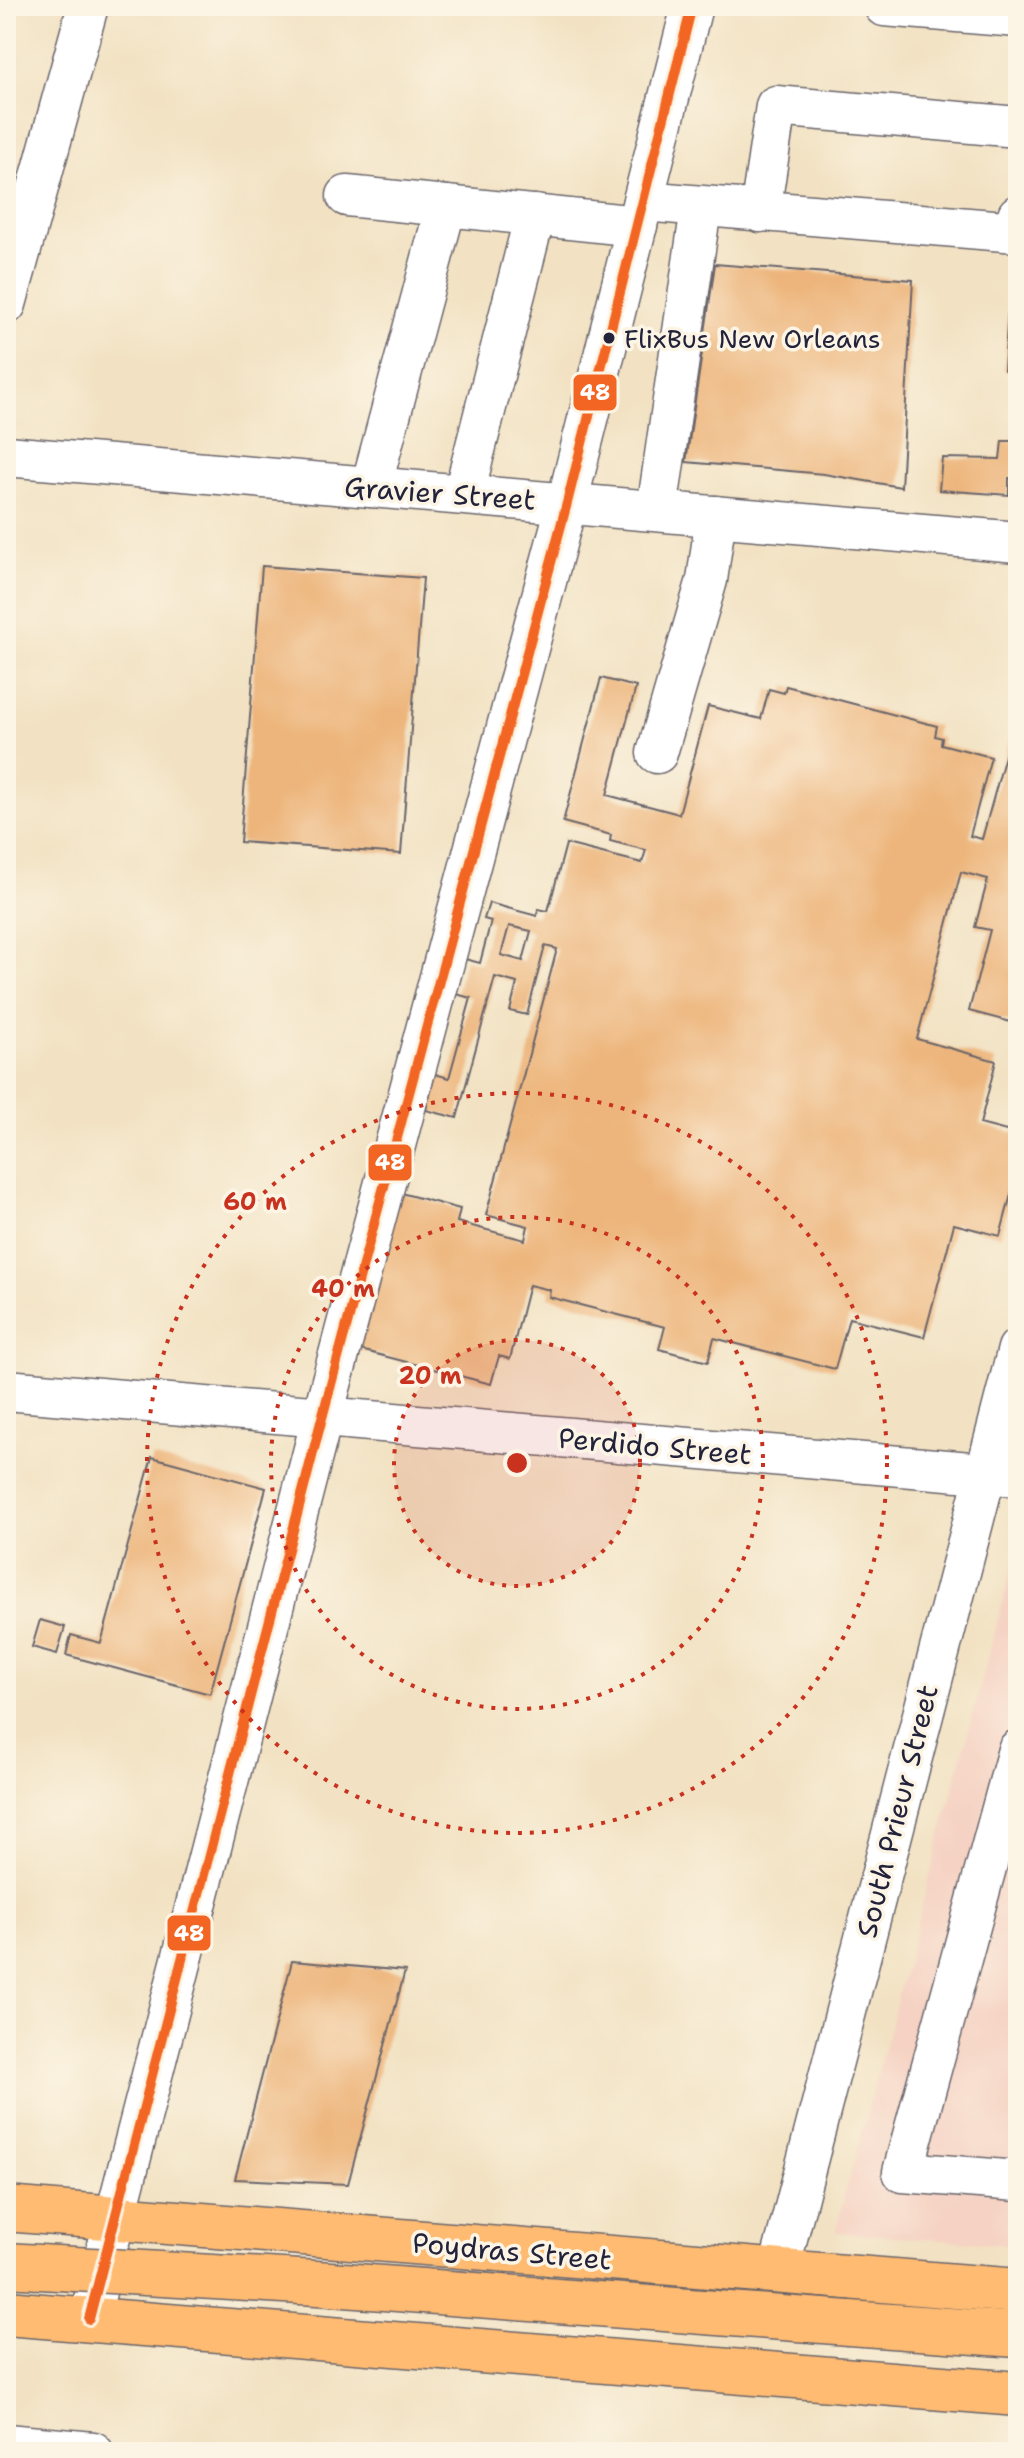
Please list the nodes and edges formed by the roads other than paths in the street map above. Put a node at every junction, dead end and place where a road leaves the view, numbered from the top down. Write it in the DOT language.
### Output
graph roads {
  1 [pos="88,6"];
  2 [pos="692,6"];
  3 [pos="884,6"];
  4 [pos="1018,17"];
  5 [pos="1018,127"];
  6 [pos="347,196"];
  7 [pos="446,206"];
  8 [pos="701,208"];
  9 [pos="760,212"];
  10 [pos="640,214"];
  11 [pos="535,215"];
  12 [pos="1018,215"];
  13 [pos="1017,232"];
  14 [pos="6,304"];
  15 [pos="6,456"];
  16 [pos="371,487"];
  17 [pos="464,493"];
  18 [pos="567,503"];
  19 [pos="657,510"];
  20 [pos="716,516"];
  21 [pos="1018,542"];
  22 [pos="657,753"];
  23 [pos="1018,1349"];
  24 [pos="6,1390"];
  25 [pos="322,1418"];
  26 [pos="1001,1474"];
  27 [pos="1018,1750"];
  28 [pos="1018,2181"];
  29 [pos="6,2209"];
  30 [pos="113,2218"];
  31 [pos="6,2265"];
  32 [pos="778,2273"];
  33 [pos="1018,2291"];
  34 [pos="6,2313"];
  35 [pos="89,2319"];
  36 [pos="1018,2335"];
  37 [pos="1018,2394"];
  38 [pos="6,2444"];
  39 [pos="68,2451"];
  1 -- 14 [label="street"];
  2 -- 10 [label="street"];
  3 -- 4 [label="street"];
  5 -- 9 [label="street"];
  6 -- 7 [label="street"];
  7 -- 11 [label="street"];
  7 -- 16 [label="street"];
  8 -- 9 [label="street"];
  8 -- 10 [label="street"];
  8 -- 19 [label="street"];
  9 -- 13 [label="street"];
  10 -- 11 [label="street"];
  10 -- 18 [label="street"];
  11 -- 17 [label="street"];
  12 -- 13 [label="street"];
  15 -- 16 [label="street, Gravier Street"];
  16 -- 17 [label="street, Gravier Street"];
  17 -- 18 [label="street, Gravier Street"];
  18 -- 19 [label="street, Gravier Street"];
  18 -- 25 [label="street"];
  19 -- 20 [label="street, Gravier Street"];
  20 -- 21 [label="street, Gravier Street"];
  20 -- 22 [label="street"];
  23 -- 26 [label="street, South Prieur Street"];
  24 -- 25 [label="street, Perdido Street"];
  25 -- 26 [label="street, Perdido Street"];
  25 -- 30 [label="street"];
  26 -- 32 [label="street, South Prieur Street"];
  27 -- 28 [label="street"];
  29 -- 30 [label="main road, Poydras Street"];
  30 -- 32 [label="main road, Poydras Street"];
  30 -- 35 [label="street"];
  31 -- 36 [label="main road, bridge"];
  32 -- 33 [label="main road, Poydras Street"];
  34 -- 35 [label="main road"];
  35 -- 37 [label="main road"];
  38 -- 39 [label="street"];
}
